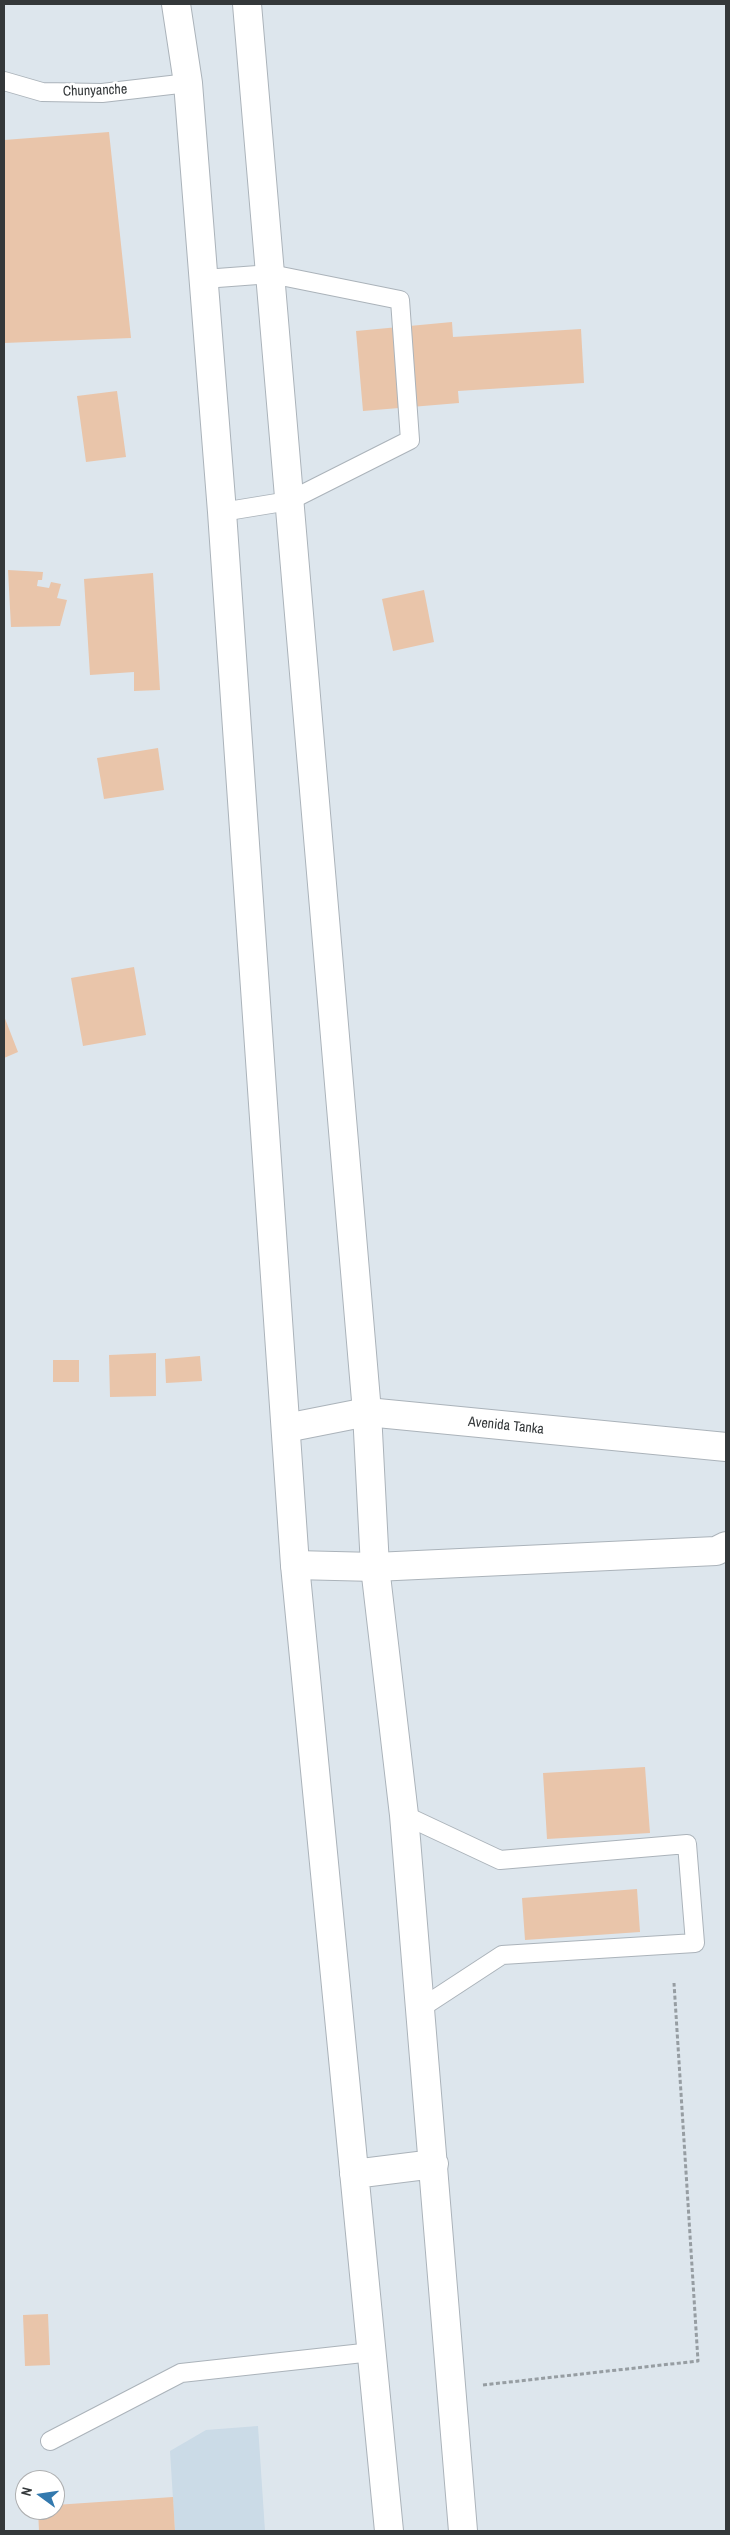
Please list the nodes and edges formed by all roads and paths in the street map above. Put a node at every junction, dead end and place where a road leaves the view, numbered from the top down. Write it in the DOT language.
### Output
graph roads {
  1 [pos="176,4"];
  2 [pos="247,4"];
  3 [pos="4,81"];
  4 [pos="188,83"];
  5 [pos="271,274"];
  6 [pos="204,279"];
  7 [pos="289,501"];
  8 [pos="222,512"];
  9 [pos="367,1412"];
  10 [pos="286,1428"];
  11 [pos="726,1447"];
  12 [pos="726,1546"];
  13 [pos="295,1565"];
  14 [pos="375,1567"];
  15 [pos="404,1815"];
  16 [pos="674,1983"];
  17 [pos="421,2008"];
  18 [pos="434,2164"];
  19 [pos="354,2174"];
  20 [pos="372,2352"];
  21 [pos="452,2388"];
  22 [pos="50,2440"];
  23 [pos="389,2531"];
  24 [pos="463,2531"];
  1 -- 4 [label="main road"];
  2 -- 5 [label="main road"];
  3 -- 4 [label="lane, Chunyanche"];
  4 -- 6 [label="main road"];
  5 -- 6 [label="lane"];
  5 -- 7 [label="main road"];
  5 -- 7 [label="lane"];
  6 -- 8 [label="main road"];
  7 -- 8 [label="lane"];
  7 -- 9 [label="main road"];
  8 -- 10 [label="main road"];
  9 -- 10 [label="main road, Avenida Tanka"];
  9 -- 11 [label="main road, Avenida Tanka"];
  9 -- 14 [label="main road"];
  10 -- 13 [label="main road"];
  12 -- 14 [label="main road"];
  13 -- 14 [label="main road"];
  13 -- 19 [label="main road"];
  14 -- 15 [label="main road"];
  15 -- 17 [label="main road"];
  15 -- 17 [label="lane"];
  16 -- 21 [label="path"];
  17 -- 18 [label="main road"];
  18 -- 19 [label="main road"];
  18 -- 21 [label="main road"];
  19 -- 20 [label="main road"];
  20 -- 22 [label="lane"];
  20 -- 23 [label="main road"];
  21 -- 24 [label="main road"];
}
